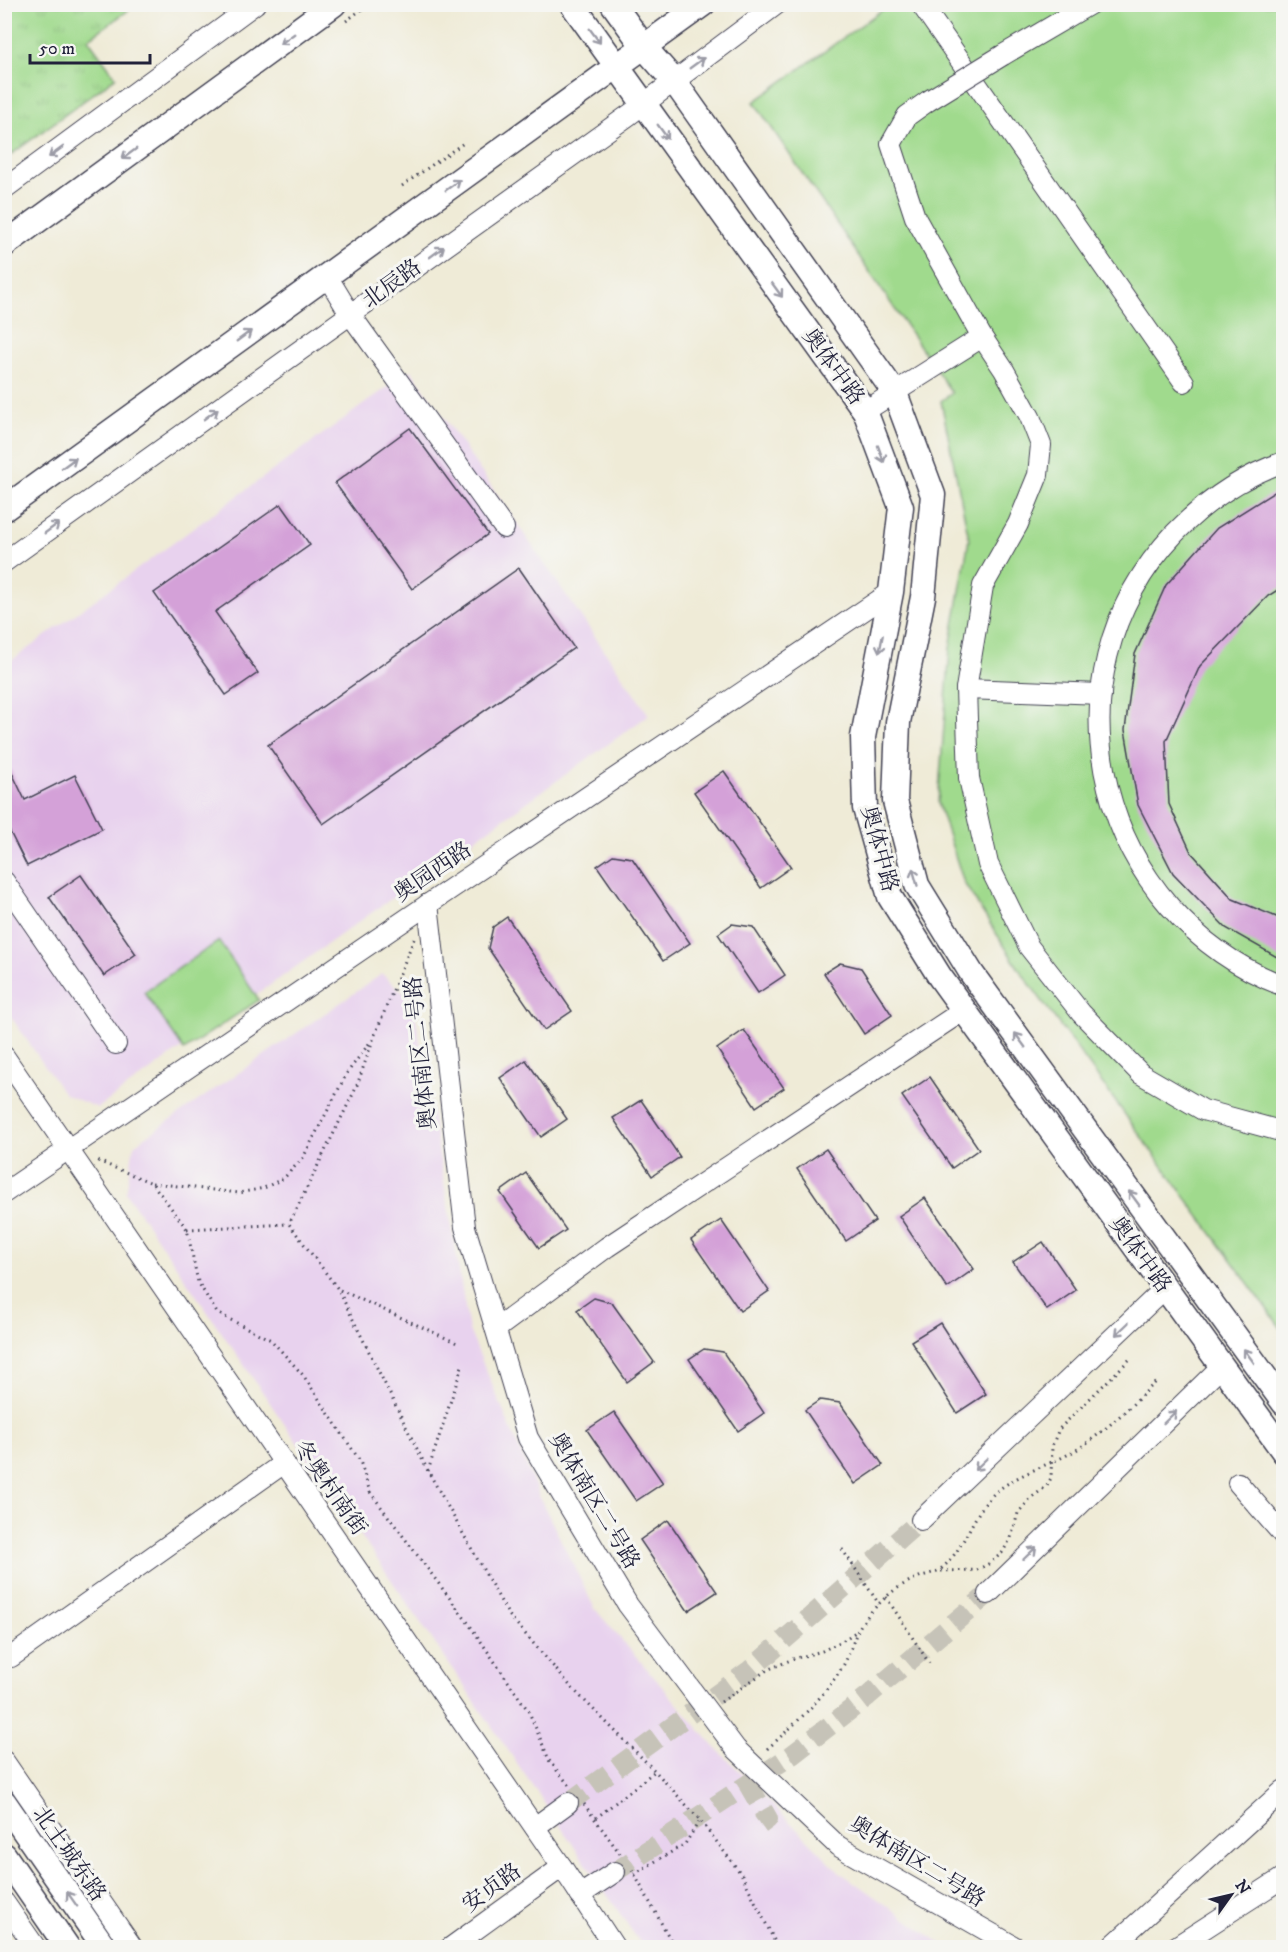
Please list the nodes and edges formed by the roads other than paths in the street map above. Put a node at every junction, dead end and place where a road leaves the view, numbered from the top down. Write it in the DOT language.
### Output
graph roads {
  1 [pos="255,4"];
  2 [pos="334,4"];
  3 [pos="572,4"];
  4 [pos="613,4"];
  5 [pos="703,4"];
  6 [pos="777,4"];
  7 [pos="921,4"];
  8 [pos="1090,4"];
  9 [pos="644,47"];
  10 [pos="617,67"];
  11 [pos="674,81"];
  12 [pos="643,104"];
  13 [pos="4,189"];
  14 [pos="4,245"];
  15 [pos="327,276"];
  16 [pos="350,314"];
  17 [pos="982,337"];
  18 [pos="1184,382"];
  19 [pos="895,393"];
  20 [pos="865,411"];
  21 [pos="1284,462"];
  22 [pos="4,509"];
  23 [pos="504,528"];
  24 [pos="4,562"];
  25 [pos="891,592"];
  26 [pos="966,689"];
  27 [pos="1101,694"];
  28 [pos="4,881"];
  29 [pos="428,904"];
  30 [pos="1284,986"];
  31 [pos="964,1011"];
  32 [pos="116,1044"];
  33 [pos="4,1056"];
  34 [pos="1284,1132"];
  35 [pos="69,1149"];
  36 [pos="4,1193"];
  37 [pos="1164,1289"];
  38 [pos="496,1329"];
  39 [pos="1221,1367"];
  40 [pos="1284,1403"];
  41 [pos="1284,1452"];
  42 [pos="284,1463"];
  43 [pos="1238,1483"];
  44 [pos="921,1520"];
  45 [pos="1281,1527"];
  46 [pos="988,1594"];
  47 [pos="11,1658"];
  48 [pos="4,1761"];
  49 [pos="1284,1790"];
  50 [pos="574,1797"];
  51 [pos="4,1802"];
  52 [pos="535,1827"];
  53 [pos="4,1855"];
  54 [pos="625,1866"];
  55 [pos="562,1867"];
  56 [pos="1284,1877"];
  57 [pos="580,1894"];
  58 [pos="4,1902"];
  59 [pos="36,1947"];
  60 [pos="69,1947"];
  61 [pos="105,1947"];
  62 [pos="133,1947"];
  63 [pos="450,1947"];
  64 [pos="615,1947"];
  65 [pos="1017,1947"];
  66 [pos="1110,1947"];
  67 [pos="1174,1947"];
  1 -- 13 [label="street, one-way"];
  2 -- 14 [label="main road, one-way"];
  3 -- 10 [label="main road, 奥体中路, one-way"];
  4 -- 9 [label="main road, 奥体中路"];
  5 -- 9 [label="main road, 北辰路"];
  11 -- 6 [label="street, 北辰路, one-way"];
  7 -- 18 [label="street"];
  8 -- 17 [label="street, bridge"];
  9 -- 10 [label="main road, 北辰路"];
  9 -- 11 [label="main road, 奥体中路"];
  10 -- 12 [label="main road, 奥体中路"];
  15 -- 10 [label="main road, 北辰路, one-way"];
  11 -- 12 [label="street, 北辰路"];
  11 -- 19 [label="main road, 奥体中路"];
  16 -- 12 [label="street, 北辰路, one-way"];
  12 -- 20 [label="main road, 奥体中路, one-way"];
  15 -- 16 [label="street"];
  22 -- 15 [label="main road, 北辰路, one-way"];
  16 -- 23 [label="street"];
  24 -- 16 [label="street, 北辰路, one-way"];
  17 -- 19 [label="street"];
  17 -- 26 [label="street"];
  19 -- 20 [label="street"];
  40 -- 19 [label="main road, 奥体中路, one-way"];
  20 -- 25 [label="main road, 奥体中路, one-way"];
  21 -- 27 [label="street"];
  25 -- 29 [label="street, 奥园西路"];
  25 -- 31 [label="main road, 奥体中路, one-way"];
  26 -- 27 [label="street"];
  26 -- 34 [label="street"];
  27 -- 30 [label="street"];
  28 -- 32 [label="street"];
  29 -- 35 [label="street, 奥园西路"];
  29 -- 38 [label="street, 奥体南区二号路"];
  31 -- 37 [label="main road, 奥体中路"];
  31 -- 38 [label="street"];
  33 -- 35 [label="street, 冬奥村南街"];
  35 -- 36 [label="street, 奥园西路"];
  35 -- 42 [label="street, 冬奥村南街"];
  37 -- 39 [label="main road, 奥体中路"];
  37 -- 44 [label="street, one-way"];
  38 -- 65 [label="street, 奥体南区二号路"];
  39 -- 41 [label="main road, 奥体中路"];
  46 -- 39 [label="street, one-way"];
  42 -- 47 [label="street"];
  42 -- 52 [label="street, 冬奥村南街"];
  43 -- 45 [label="street"];
  48 -- 62 [label="street, 北土城东路"];
  49 -- 66 [label="street"];
  50 -- 52 [label="street"];
  61 -- 51 [label="main road, 北土城东路, one-way"];
  52 -- 55 [label="street, 冬奥村南街"];
  53 -- 60 [label="main road"];
  54 -- 57 [label="street"];
  55 -- 57 [label="street, 冬奥村南街"];
  55 -- 63 [label="street, 安贞路"];
  56 -- 67 [label="street"];
  57 -- 64 [label="street, 冬奥村南街"];
  58 -- 59 [label="street"];
}
